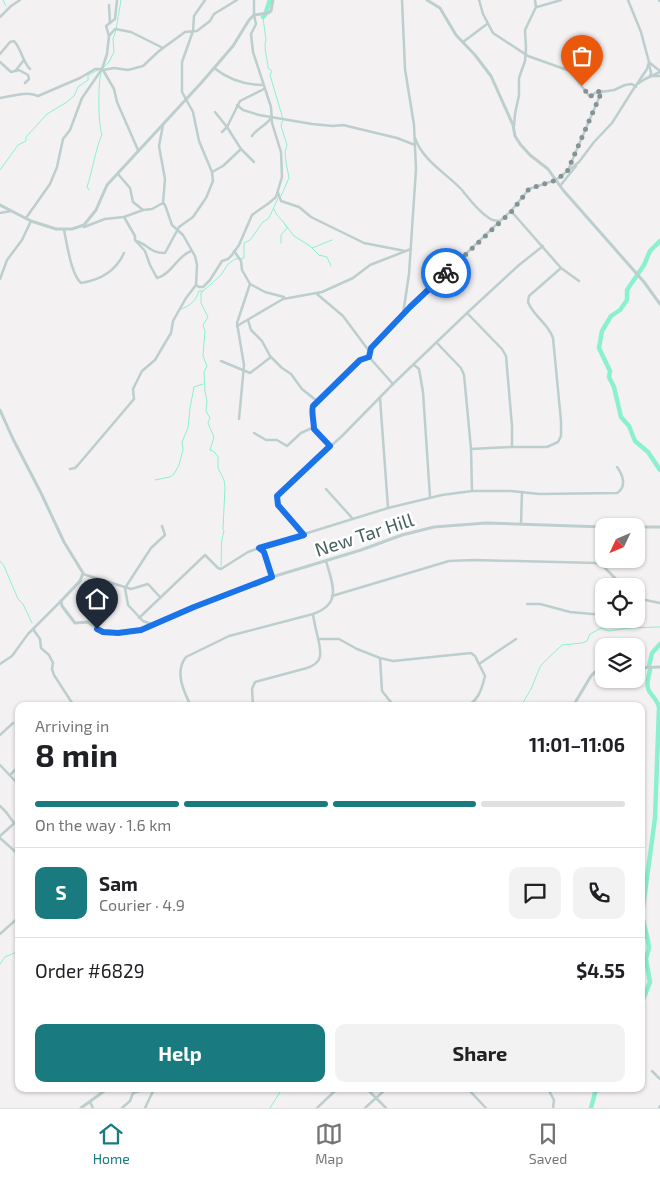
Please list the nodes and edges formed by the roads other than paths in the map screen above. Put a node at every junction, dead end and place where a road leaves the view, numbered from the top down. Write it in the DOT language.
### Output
graph roads {
  1 [pos="20,0"];
  2 [pos="117,0"];
  3 [pos="205,0"];
  4 [pos="237,0"];
  5 [pos="254,0"];
  6 [pos="273,0"];
  7 [pos="402,0"];
  8 [pos="428,0"];
  9 [pos="479,0"];
  10 [pos="535,0"];
  11 [pos="562,0"];
  12 [pos="628,0"];
  13 [pos="109,5"];
  14 [pos="536,7"];
  15 [pos="254,15"];
  16 [pos="0,17"];
  17 [pos="110,23"];
  18 [pos="487,24"];
  19 [pos="193,32"];
  20 [pos="109,36"];
  21 [pos="464,42"];
  22 [pos="163,48"];
  23 [pos="0,54"];
  24 [pos="526,54"];
  25 [pos="24,60"];
  26 [pos="0,62"];
  27 [pos="649,62"];
  28 [pos="214,68"];
  29 [pos="16,70"];
  30 [pos="30,70"];
  31 [pos="102,70"];
  32 [pos="660,73"];
  33 [pos="650,76"];
  34 [pos="25,83"];
  35 [pos="636,86"];
  36 [pos="264,87"];
  37 [pos="602,91"];
  38 [pos="0,98"];
  39 [pos="187,99"];
  40 [pos="237,105"];
  41 [pos="215,112"];
  42 [pos="271,117"];
  43 [pos="163,125"];
  44 [pos="227,127"];
  45 [pos="514,128"];
  46 [pos="222,132"];
  47 [pos="252,136"];
  48 [pos="415,138"];
  49 [pos="415,145"];
  50 [pos="241,149"];
  51 [pos="138,150"];
  52 [pos="581,160"];
  53 [pos="254,162"];
  54 [pos="117,172"];
  55 [pos="212,172"];
  56 [pos="567,172"];
  57 [pos="556,180"];
  58 [pos="560,186"];
  59 [pos="278,193"];
  60 [pos="163,203"];
  61 [pos="0,205"];
  62 [pos="143,210"];
  63 [pos="13,211"];
  64 [pos="512,211"];
  65 [pos="0,213"];
  66 [pos="124,217"];
  67 [pos="26,218"];
  68 [pos="31,221"];
  69 [pos="500,221"];
  70 [pos="79,228"];
  71 [pos="64,230"];
  72 [pos="178,232"];
  73 [pos="136,241"];
  74 [pos="543,246"];
  75 [pos="192,250"];
  76 [pos="409,250"];
  77 [pos="234,251"];
  78 [pos="124,254"];
  79 [pos="561,268"];
  80 [pos="0,279"];
  81 [pos="579,281"];
  82 [pos="250,284"];
  83 [pos="196,285"];
  84 [pos="316,293"];
  85 [pos="285,298"];
  86 [pos="660,304"];
  87 [pos="467,313"];
  88 [pos="403,314"];
  89 [pos="248,319"];
  90 [pos="237,326"];
  91 [pos="437,343"];
  92 [pos="369,351"];
  93 [pos="271,357"];
  94 [pos="369,357"];
  95 [pos="221,362"];
  96 [pos="414,365"];
  97 [pos="244,372"];
  98 [pos="252,372"];
  99 [pos="243,380"];
  100 [pos="393,384"];
  101 [pos="380,398"];
  102 [pos="317,401"];
  103 [pos="0,410"];
  104 [pos="239,419"];
  105 [pos="314,427"];
  106 [pos="254,433"];
  107 [pos="330,446"];
  108 [pos="512,446"];
  109 [pos="471,449"];
  110 [pos="617,467"];
  111 [pos="70,468"];
  112 [pos="326,489"];
  113 [pos="472,491"];
  114 [pos="522,492"];
  115 [pos="430,497"];
  116 [pos="388,508"];
  117 [pos="353,519"];
  118 [pos="521,524"];
  119 [pos="162,526"];
  120 [pos="595,527"];
  121 [pos="645,527"];
  122 [pos="660,527"];
  123 [pos="304,535"];
  124 [pos="259,548"];
  125 [pos="326,561"];
  126 [pos="595,563"];
  127 [pos="604,568"];
  128 [pos="83,574"];
  129 [pos="272,577"];
  130 [pos="615,578"];
  131 [pos="126,588"];
  132 [pos="332,596"];
  133 [pos="160,597"];
  134 [pos="645,600"];
  135 [pos="61,601"];
  136 [pos="660,603"];
  137 [pos="527,604"];
  138 [pos="313,614"];
  139 [pos="595,614"];
  140 [pos="139,618"];
  141 [pos="156,625"];
  142 [pos="33,629"];
  143 [pos="318,639"];
  144 [pos="516,640"];
  145 [pos="380,658"];
  146 [pos="0,664"];
  147 [pos="479,664"];
  148 [pos="660,667"];
  149 [pos="645,668"];
  150 [pos="595,673"];
  151 [pos="71,702"];
  152 [pos="189,702"];
  153 [pos="253,702"];
  154 [pos="391,702"];
  155 [pos="474,702"];
  156 [pos="575,702"];
  157 [pos="13,722"];
  158 [pos="0,735"];
  159 [pos="0,766"];
  160 [pos="15,770"];
  161 [pos="10,776"];
  162 [pos="15,781"];
  163 [pos="0,806"];
  164 [pos="14,823"];
  165 [pos="0,837"];
  166 [pos="15,851"];
  167 [pos="15,921"];
  168 [pos="0,934"];
  169 [pos="652,1071"];
  170 [pos="660,1079"];
  171 [pos="103,1092"];
  172 [pos="136,1092"];
  173 [pos="153,1092"];
  174 [pos="334,1092"];
  175 [pos="370,1092"];
  176 [pos="382,1092"];
  177 [pos="471,1092"];
  178 [pos="550,1092"];
  179 [pos="376,1097"];
  180 [pos="90,1102"];
  181 [pos="81,1108"];
  182 [pos="93,1108"];
  183 [pos="122,1108"];
  184 [pos="145,1108"];
  185 [pos="317,1108"];
  186 [pos="365,1108"];
  187 [pos="386,1108"];
  188 [pos="486,1108"];
  189 [pos="553,1108"];
  1 -- 16 [label="street"];
  2 -- 17 [label="street"];
  3 -- 19 [label="street"];
  4 -- 19 [label="street"];
  5 -- 15 [label="street"];
  6 -- 15 [label="street"];
  7 -- 48 [label="street"];
  8 -- 21 [label="street"];
  9 -- 18 [label="street"];
  10 -- 14 [label="street"];
  11 -- 14 [label="street"];
  12 -- 27 [label="street"];
  13 -- 17 [label="street"];
  14 -- 24 [label="street"];
  15 -- 28 [label="street"];
  15 -- 36 [label="street"];
  17 -- 20 [label="street"];
  18 -- 21 [label="street"];
  18 -- 24 [label="street"];
  19 -- 22 [label="street"];
  19 -- 39 [label="street"];
  20 -- 22 [label="street"];
  20 -- 31 [label="street"];
  21 -- 45 [label="street"];
  22 -- 31 [label="street"];
  23 -- 25 [label="street"];
  24 -- 37 [label="street"];
  24 -- 45 [label="street"];
  25 -- 29 [label="street"];
  25 -- 30 [label="street"];
  26 -- 29 [label="street"];
  27 -- 32 [label="street"];
  27 -- 33 [label="street"];
  27 -- 35 [label="street"];
  28 -- 36 [label="street"];
  28 -- 39 [label="street"];
  29 -- 34 [label="street"];
  31 -- 38 [label="street"];
  31 -- 51 [label="street"];
  31 -- 67 [label="street"];
  32 -- 33 [label="street"];
  33 -- 35 [label="street"];
  35 -- 37 [label="street"];
  35 -- 52 [label="street"];
  36 -- 40 [label="street"];
  36 -- 42 [label="street"];
  37 -- 56 [label="street"];
  39 -- 43 [label="street"];
  39 -- 55 [label="street"];
  40 -- 42 [label="street"];
  40 -- 44 [label="street"];
  41 -- 44 [label="street"];
  42 -- 47 [label="street"];
  42 -- 49 [label="street"];
  42 -- 59 [label="street"];
  43 -- 51 [label="street"];
  43 -- 60 [label="street"];
  44 -- 46 [label="street"];
  44 -- 50 [label="street"];
  45 -- 57 [label="street"];
  48 -- 49 [label="street"];
  48 -- 69 [label="street"];
  49 -- 76 [label="street"];
  50 -- 53 [label="street"];
  50 -- 55 [label="street"];
  51 -- 54 [label="street"];
  52 -- 56 [label="street"];
  52 -- 58 [label="street"];
  54 -- 62 [label="street"];
  54 -- 70 [label="street"];
  55 -- 72 [label="street"];
  56 -- 57 [label="street"];
  57 -- 58 [label="street"];
  57 -- 64 [label="street"];
  58 -- 86 [label="street"];
  59 -- 76 [label="street"];
  59 -- 77 [label="street"];
  60 -- 62 [label="street"];
  60 -- 72 [label="street"];
  61 -- 63 [label="street"];
  62 -- 66 [label="street"];
  63 -- 65 [label="street"];
  63 -- 67 [label="street"];
  64 -- 69 [label="street"];
  64 -- 74 [label="street"];
  66 -- 70 [label="street"];
  66 -- 73 [label="street"];
  67 -- 68 [label="street"];
  68 -- 71 [label="street"];
  68 -- 80 [label="street"];
  69 -- 88 [label="street"];
  70 -- 71 [label="street"];
  71 -- 78 [label="street"];
  72 -- 73 [label="street"];
  72 -- 75 [label="street"];
  73 -- 75 [label="street"];
  74 -- 79 [label="street"];
  74 -- 87 [label="street"];
  75 -- 83 [label="street"];
  76 -- 84 [label="street"];
  76 -- 88 [label="street"];
  77 -- 82 [label="street"];
  77 -- 83 [label="street"];
  79 -- 81 [label="street"];
  79 -- 108 [label="street"];
  82 -- 85 [label="street"];
  82 -- 90 [label="street"];
  83 -- 111 [label="street"];
  84 -- 85 [label="street"];
  84 -- 92 [label="street"];
  85 -- 89 [label="street"];
  87 -- 91 [label="street"];
  87 -- 108 [label="street"];
  88 -- 92 [label="street"];
  89 -- 90 [label="street"];
  89 -- 93 [label="street"];
  90 -- 97 [label="street"];
  91 -- 96 [label="street"];
  91 -- 109 [label="street"];
  92 -- 94 [label="street"];
  93 -- 98 [label="street"];
  93 -- 102 [label="street"];
  94 -- 100 [label="street"];
  94 -- 102 [label="street"];
  95 -- 97 [label="street"];
  96 -- 100 [label="street"];
  96 -- 115 [label="street"];
  97 -- 98 [label="street"];
  97 -- 99 [label="street"];
  98 -- 99 [label="street"];
  99 -- 104 [label="street"];
  100 -- 101 [label="street"];
  101 -- 107 [label="street"];
  101 -- 116 [label="street"];
  102 -- 105 [label="street"];
  103 -- 128 [label="street"];
  105 -- 106 [label="street"];
  105 -- 107 [label="street"];
  107 -- 123 [label="street"];
  108 -- 109 [label="street"];
  109 -- 113 [label="street"];
  110 -- 114 [label="street"];
  112 -- 117 [label="street"];
  113 -- 114 [label="street"];
  113 -- 115 [label="street"];
  114 -- 118 [label="street"];
  115 -- 116 [label="street"];
  116 -- 117 [label="street"];
  117 -- 123 [label="street"];
  118 -- 120 [label="street, New Tar Hill"];
  118 -- 125 [label="street, New Tar Hill"];
  119 -- 131 [label="street"];
  121 -- 122 [label="street"];
  123 -- 124 [label="street"];
  124 -- 129 [label="street"];
  124 -- 133 [label="street"];
  125 -- 129 [label="street, New Tar Hill"];
  125 -- 132 [label="street"];
  126 -- 132 [label="street"];
  127 -- 130 [label="street"];
  128 -- 131 [label="street"];
  128 -- 135 [label="street"];
  129 -- 141 [label="street, New Tar Hill"];
  131 -- 133 [label="street"];
  131 -- 140 [label="street"];
  132 -- 138 [label="street"];
  133 -- 140 [label="street"];
  134 -- 136 [label="street"];
  135 -- 141 [label="street, New Tar Hill"];
  135 -- 142 [label="street"];
  137 -- 139 [label="street"];
  138 -- 143 [label="street"];
  138 -- 152 [label="street"];
  140 -- 141 [label="street"];
  142 -- 146 [label="street"];
  142 -- 151 [label="street"];
  143 -- 145 [label="street"];
  143 -- 153 [label="street"];
  144 -- 147 [label="street"];
  145 -- 147 [label="street"];
  145 -- 154 [label="street"];
  147 -- 155 [label="street"];
  148 -- 149 [label="street"];
  150 -- 156 [label="street"];
  157 -- 158 [label="street"];
  159 -- 161 [label="street"];
  160 -- 161 [label="street"];
  161 -- 162 [label="street"];
  163 -- 164 [label="street"];
  164 -- 165 [label="street"];
  165 -- 166 [label="street"];
  167 -- 168 [label="street"];
  169 -- 170 [label="street"];
  171 -- 180 [label="street"];
  172 -- 183 [label="street"];
  173 -- 184 [label="street"];
  174 -- 185 [label="street"];
  175 -- 179 [label="street"];
  176 -- 179 [label="street"];
  177 -- 188 [label="street"];
  178 -- 189 [label="street"];
  179 -- 186 [label="street"];
  179 -- 187 [label="street"];
  180 -- 181 [label="street"];
  180 -- 182 [label="street"];
}
